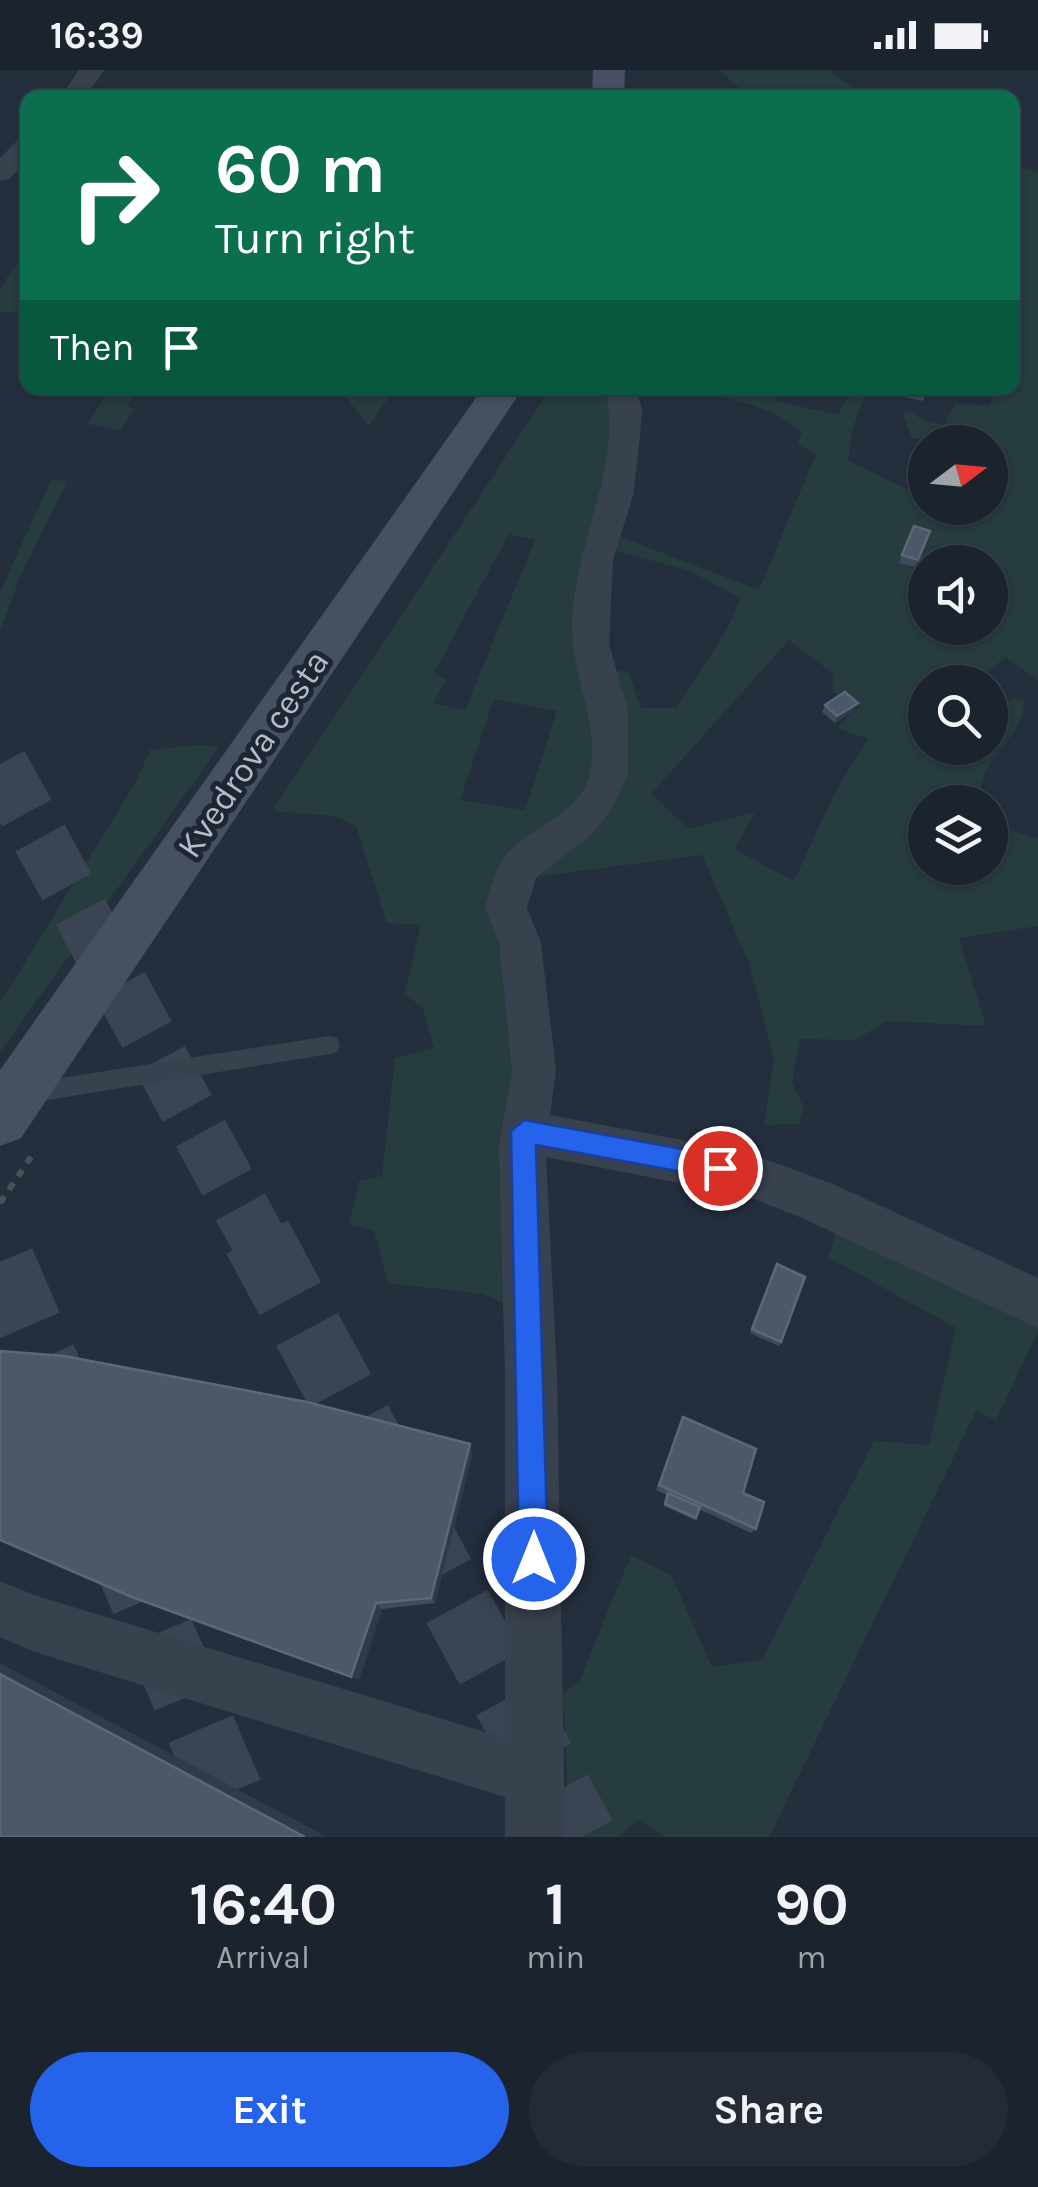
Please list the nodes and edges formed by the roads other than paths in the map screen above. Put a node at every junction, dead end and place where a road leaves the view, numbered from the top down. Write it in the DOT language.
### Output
graph roads {
  1 [pos="20,153"];
  2 [pos="0,173"];
  3 [pos="498,395"];
  4 [pos="623,395"];
  5 [pos="330,1046"];
  6 [pos="8,1107"];
  7 [pos="524,1131"];
  8 [pos="1038,1303"];
  9 [pos="0,1609"];
  10 [pos="534,1776"];
  11 [pos="534,1837"];
  1 -- 2 [label="street"];
  3 -- 6 [label="street, Kvedrova cesta"];
  4 -- 7 [label="street"];
  5 -- 6 [label="lane"];
  7 -- 8 [label="street"];
  7 -- 10 [label="street"];
  9 -- 10 [label="street"];
  10 -- 11 [label="street"];
}
